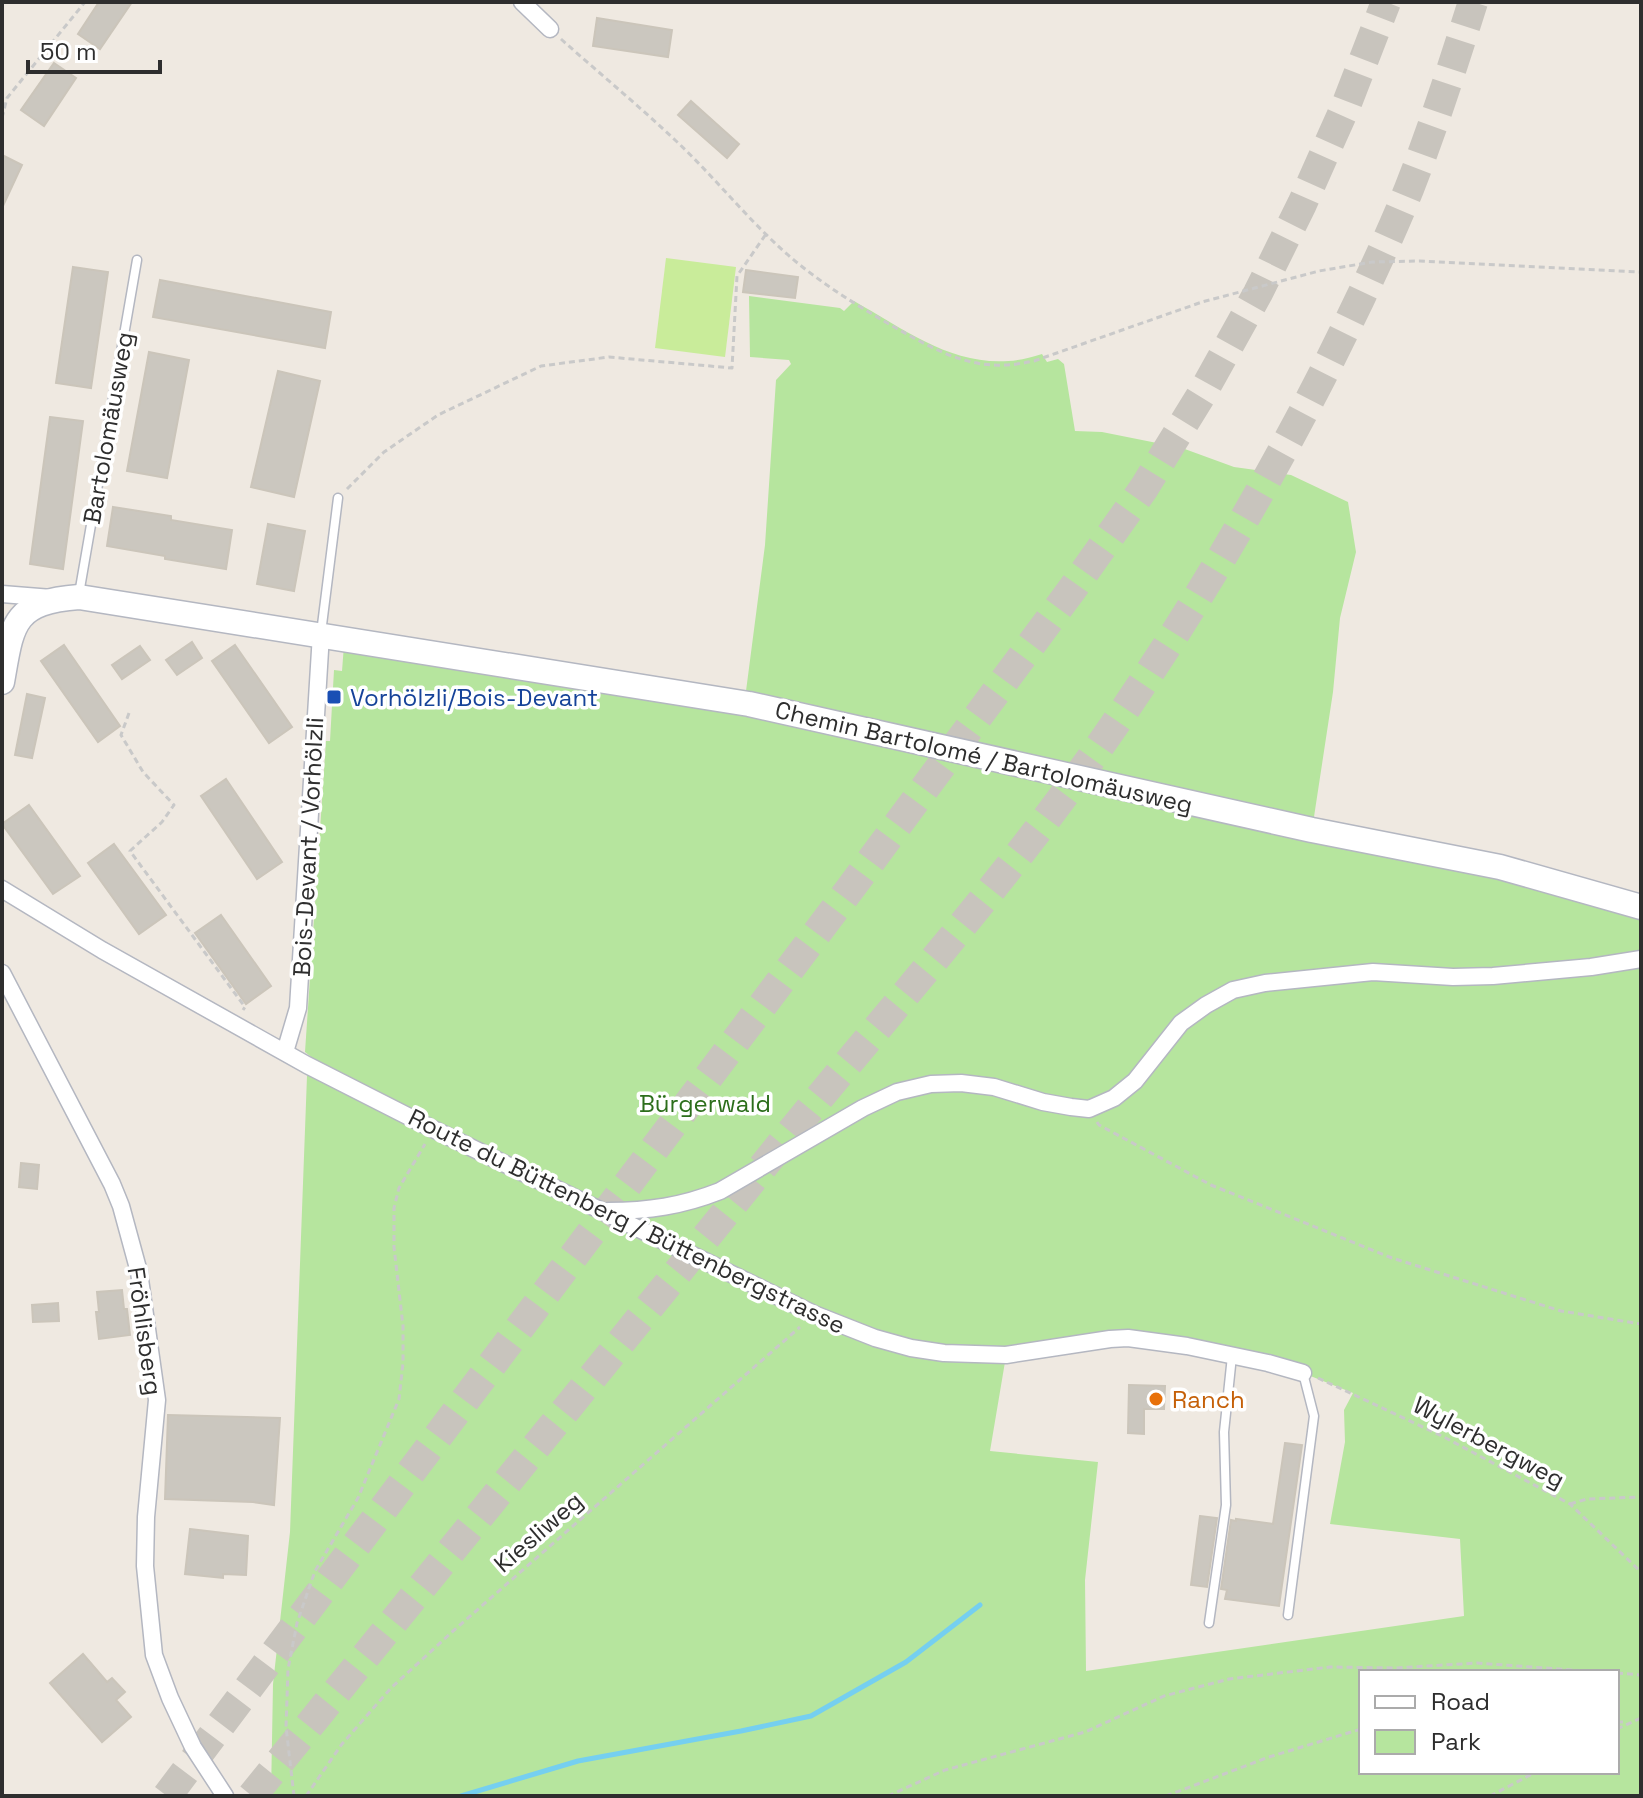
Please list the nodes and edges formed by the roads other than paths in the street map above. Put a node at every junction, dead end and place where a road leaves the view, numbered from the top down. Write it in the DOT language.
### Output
graph roads {
  1 [pos="522,2"];
  2 [pos="550,29"];
  3 [pos="137,260"];
  4 [pos="338,498"];
  5 [pos="2,594"];
  6 [pos="68,598"];
  7 [pos="321,634"];
  8 [pos="2,682"];
  9 [pos="2,889"];
  10 [pos="1641,907"];
  11 [pos="1641,959"];
  12 [pos="2,973"];
  13 [pos="285,1052"];
  14 [pos="601,1210"];
  15 [pos="1232,1356"];
  16 [pos="1303,1373"];
  17 [pos="1288,1615"];
  18 [pos="1209,1623"];
  19 [pos="225,1796"];
  1 -- 2 [label="street"];
  3 -- 6 [label="lane, Bartolomäusweg"];
  4 -- 7 [label="lane, Bois-Devant / Vorhölzli"];
  5 -- 6 [label="street"];
  6 -- 7 [label="street"];
  6 -- 8 [label="street"];
  7 -- 10 [label="street, Chemin Bartolomé / Bartolomäusweg"];
  7 -- 13 [label="street, Bois-Devant / Vorhölzli"];
  9 -- 13 [label="street, Route du Büttenberg / Büttenbergstrasse"];
  11 -- 14 [label="street"];
  12 -- 19 [label="street, Fröhlisberg"];
  13 -- 14 [label="street, Route du Büttenberg / Büttenbergstrasse"];
  14 -- 15 [label="street, Route du Büttenberg / Büttenbergstrasse"];
  15 -- 16 [label="street, Route du Büttenberg / Büttenbergstrasse"];
  15 -- 18 [label="lane"];
  16 -- 17 [label="lane"];
}
